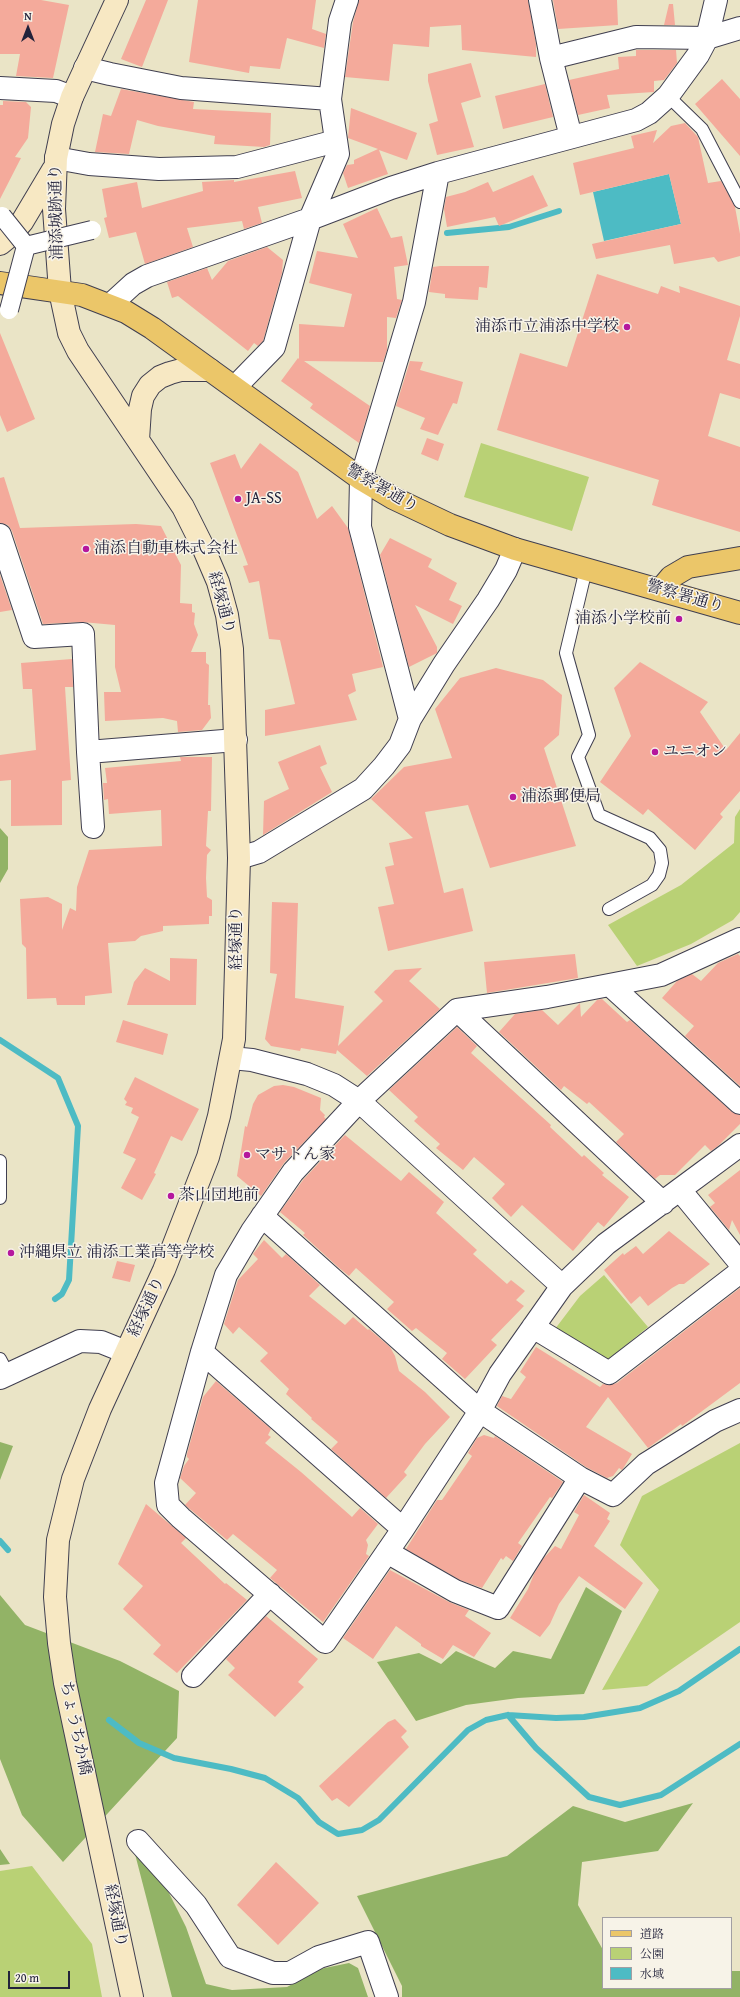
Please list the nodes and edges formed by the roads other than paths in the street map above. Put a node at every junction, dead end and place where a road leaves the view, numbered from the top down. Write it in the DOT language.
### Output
graph roads {
  1 [pos="117,0"];
  2 [pos="347,0"];
  3 [pos="540,0"];
  4 [pos="716,0"];
  5 [pos="740,28"];
  6 [pos="707,38"];
  7 [pos="551,58"];
  8 [pos="85,68"];
  9 [pos="0,88"];
  10 [pos="668,96"];
  11 [pos="72,97"];
  12 [pos="330,99"];
  13 [pos="571,138"];
  14 [pos="336,141"];
  15 [pos="55,163"];
  16 [pos="438,173"];
  17 [pos="740,202"];
  18 [pos="2,216"];
  19 [pos="310,219"];
  20 [pos="92,230"];
  21 [pos="0,244"];
  22 [pos="26,246"];
  23 [pos="0,283"];
  24 [pos="60,291"];
  25 [pos="110,305"];
  26 [pos="9,310"];
  27 [pos="210,370"];
  28 [pos="234,387"];
  29 [pos="138,440"];
  30 [pos="361,479"];
  31 [pos="0,535"];
  32 [pos="515,549"];
  33 [pos="740,558"];
  34 [pos="586,569"];
  35 [pos="660,590"];
  36 [pos="740,613"];
  37 [pos="410,719"];
  38 [pos="236,740"];
  39 [pos="88,752"];
  40 [pos="93,828"];
  41 [pos="239,858"];
  42 [pos="609,909"];
  43 [pos="740,939"];
  44 [pos="610,985"];
  45 [pos="457,1010"];
  46 [pos="232,1058"];
  47 [pos="359,1100"];
  48 [pos="740,1103"];
  49 [pos="740,1146"];
  50 [pos="0,1161"];
  51 [pos="672,1196"];
  52 [pos="0,1198"];
  53 [pos="262,1216"];
  54 [pos="740,1263"];
  55 [pos="740,1272"];
  56 [pos="562,1286"];
  57 [pos="533,1327"];
  58 [pos="126,1352"];
  59 [pos="202,1352"];
  60 [pos="3,1370"];
  61 [pos="740,1410"];
  62 [pos="480,1411"];
  63 [pos="580,1478"];
  64 [pos="403,1529"];
  65 [pos="387,1552"];
  66 [pos="270,1594"];
  67 [pos="55,1597"];
  68 [pos="193,1676"];
  69 [pos="138,1841"];
  70 [pos="104,1858"];
  71 [pos="132,1997"];
  72 [pos="387,1997"];
  1 -- 8 [label="main road, 浦添城跡通り"];
  2 -- 12 [label="street"];
  3 -- 7 [label="street"];
  4 -- 6 [label="street"];
  5 -- 6 [label="street"];
  6 -- 7 [label="street"];
  6 -- 10 [label="street"];
  7 -- 13 [label="street"];
  8 -- 11 [label="main road, 浦添城跡通り"];
  8 -- 12 [label="street"];
  9 -- 11 [label="street"];
  10 -- 13 [label="street"];
  10 -- 17 [label="lane"];
  11 -- 15 [label="main road, 浦添城跡通り"];
  12 -- 14 [label="street"];
  13 -- 16 [label="street"];
  14 -- 15 [label="street"];
  14 -- 19 [label="street"];
  15 -- 21 [label="main road"];
  15 -- 24 [label="main road, 浦添城跡通り"];
  16 -- 19 [label="street"];
  16 -- 30 [label="street"];
  18 -- 22 [label="street, bridge"];
  19 -- 25 [label="street"];
  19 -- 28 [label="street"];
  20 -- 22 [label="street, bridge"];
  22 -- 26 [label="street, bridge"];
  23 -- 24 [label="main road, 警察署通り"];
  24 -- 25 [label="main road, 警察署通り"];
  24 -- 29 [label="main road, 経塚通り"];
  25 -- 27 [label="main road, 警察署通り"];
  27 -- 28 [label="main road, 警察署通り"];
  27 -- 29 [label="main road"];
  28 -- 30 [label="main road, 警察署通り"];
  29 -- 38 [label="main road, 経塚通り"];
  30 -- 32 [label="main road, 警察署通り"];
  30 -- 37 [label="street"];
  31 -- 39 [label="street"];
  32 -- 34 [label="main road, 警察署通り"];
  32 -- 37 [label="street"];
  33 -- 35 [label="main road"];
  34 -- 35 [label="main road, 警察署通り"];
  34 -- 42 [label="lane"];
  35 -- 36 [label="main road, 警察署通り"];
  37 -- 41 [label="street"];
  38 -- 39 [label="street"];
  38 -- 41 [label="main road, 経塚通り"];
  39 -- 40 [label="street"];
  41 -- 46 [label="main road, 経塚通り"];
  43 -- 44 [label="street"];
  44 -- 45 [label="street"];
  44 -- 48 [label="street"];
  45 -- 47 [label="street"];
  45 -- 51 [label="street"];
  46 -- 47 [label="street"];
  46 -- 58 [label="main road, 経塚通り"];
  47 -- 53 [label="street"];
  47 -- 56 [label="street"];
  49 -- 51 [label="street"];
  50 -- 52 [label="lane"];
  51 -- 54 [label="street"];
  51 -- 56 [label="street"];
  53 -- 59 [label="street"];
  53 -- 62 [label="street"];
  55 -- 57 [label="street"];
  56 -- 57 [label="street"];
  57 -- 62 [label="street"];
  58 -- 60 [label="street"];
  58 -- 67 [label="main road, 経塚通り"];
  59 -- 64 [label="street"];
  59 -- 66 [label="street"];
  61 -- 63 [label="street"];
  62 -- 63 [label="street"];
  62 -- 64 [label="street"];
  63 -- 65 [label="street"];
  64 -- 65 [label="street"];
  65 -- 66 [label="street"];
  66 -- 68 [label="street"];
  67 -- 70 [label="main road, ちょうちか橋"];
  69 -- 72 [label="street"];
  70 -- 71 [label="main road, 経塚通り"];
}
